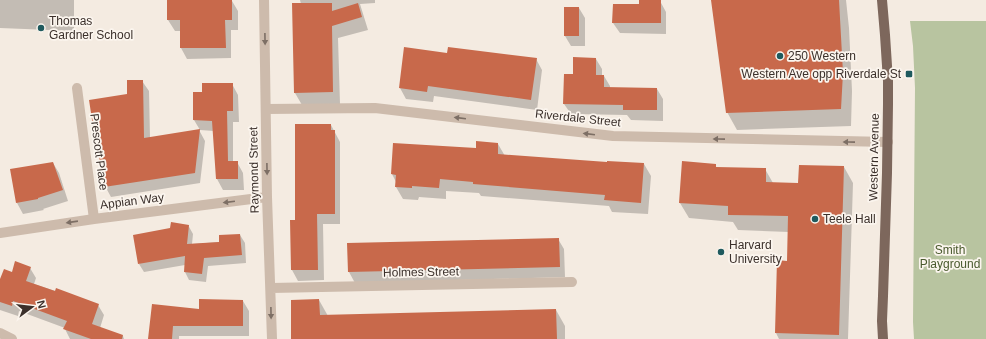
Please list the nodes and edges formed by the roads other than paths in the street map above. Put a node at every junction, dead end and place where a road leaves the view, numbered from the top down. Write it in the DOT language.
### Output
graph roads {
  1 [pos="264,0"];
  2 [pos="882,0"];
  3 [pos="77,88"];
  4 [pos="266,109"];
  5 [pos="888,142"];
  6 [pos="267,197"];
  7 [pos="94,219"];
  8 [pos="0,233"];
  9 [pos="572,282"];
  10 [pos="271,288"];
  11 [pos="0,334"];
  12 [pos="12,339"];
  13 [pos="272,339"];
  14 [pos="884,339"];
  1 -- 4 [label="street, Raymond Street, one-way"];
  2 -- 5 [label="main road, Western Avenue"];
  3 -- 7 [label="street, Prescott Place"];
  5 -- 4 [label="street, Riverdale Street, one-way"];
  4 -- 6 [label="street, Raymond Street, one-way"];
  5 -- 14 [label="main road, Western Avenue"];
  6 -- 7 [label="street, Appian Way, one-way"];
  6 -- 10 [label="street, Raymond Street"];
  7 -- 8 [label="street, Appian Way, one-way"];
  9 -- 10 [label="street, Holmes Street"];
  10 -- 13 [label="street, Raymond Street, one-way"];
  11 -- 12 [label="street"];
}
